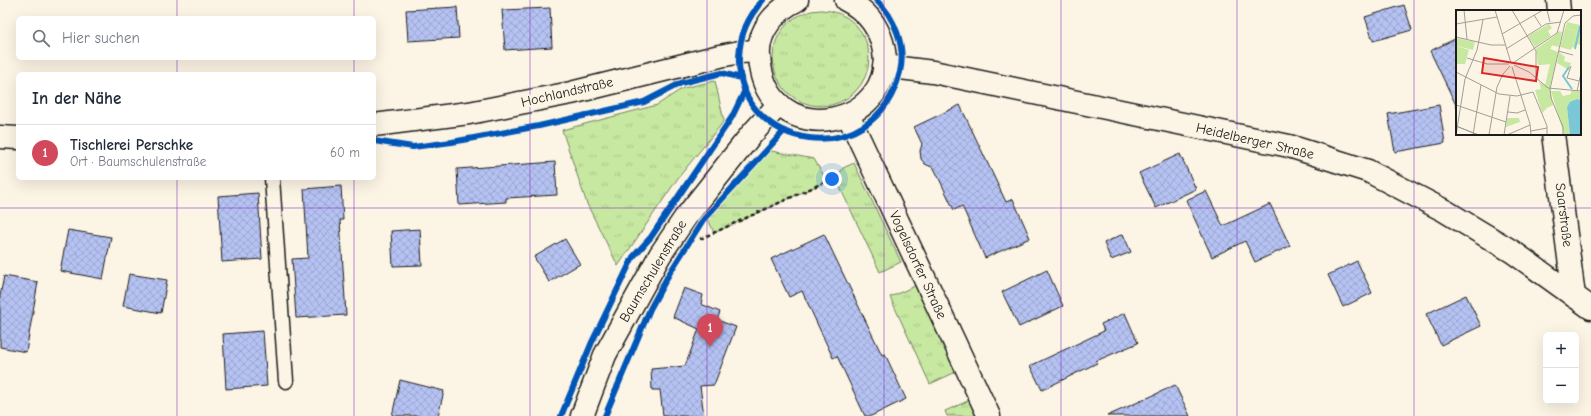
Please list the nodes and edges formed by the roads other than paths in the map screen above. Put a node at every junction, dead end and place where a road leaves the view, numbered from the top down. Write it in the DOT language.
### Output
graph roads {
  1 [pos="1558,0"];
  2 [pos="789,2"];
  3 [pos="854,2"];
  4 [pos="1559,10"];
  5 [pos="758,51"];
  6 [pos="884,66"];
  7 [pos="779,104"];
  8 [pos="848,115"];
  9 [pos="376,125"];
  10 [pos="1553,135"];
  11 [pos="0,137"];
  12 [pos="16,138"];
  13 [pos="272,180"];
  14 [pos="1583,302"];
  15 [pos="286,381"];
  16 [pos="582,416"];
  17 [pos="989,416"];
  1 -- 4 [label="street"];
  2 -- 5 [label="street"];
  3 -- 6 [label="street"];
  5 -- 7 [label="street"];
  5 -- 9 [label="street, Hochlandstraße"];
  6 -- 8 [label="street"];
  6 -- 14 [label="street, Heidelberger Straße"];
  7 -- 8 [label="street"];
  7 -- 16 [label="street, Baumschulenstraße"];
  8 -- 17 [label="street, Vogelsdorfer Straße"];
  10 -- 14 [label="street, Saarstraße"];
  11 -- 12 [label="street"];
  13 -- 15 [label="lane"];
}
